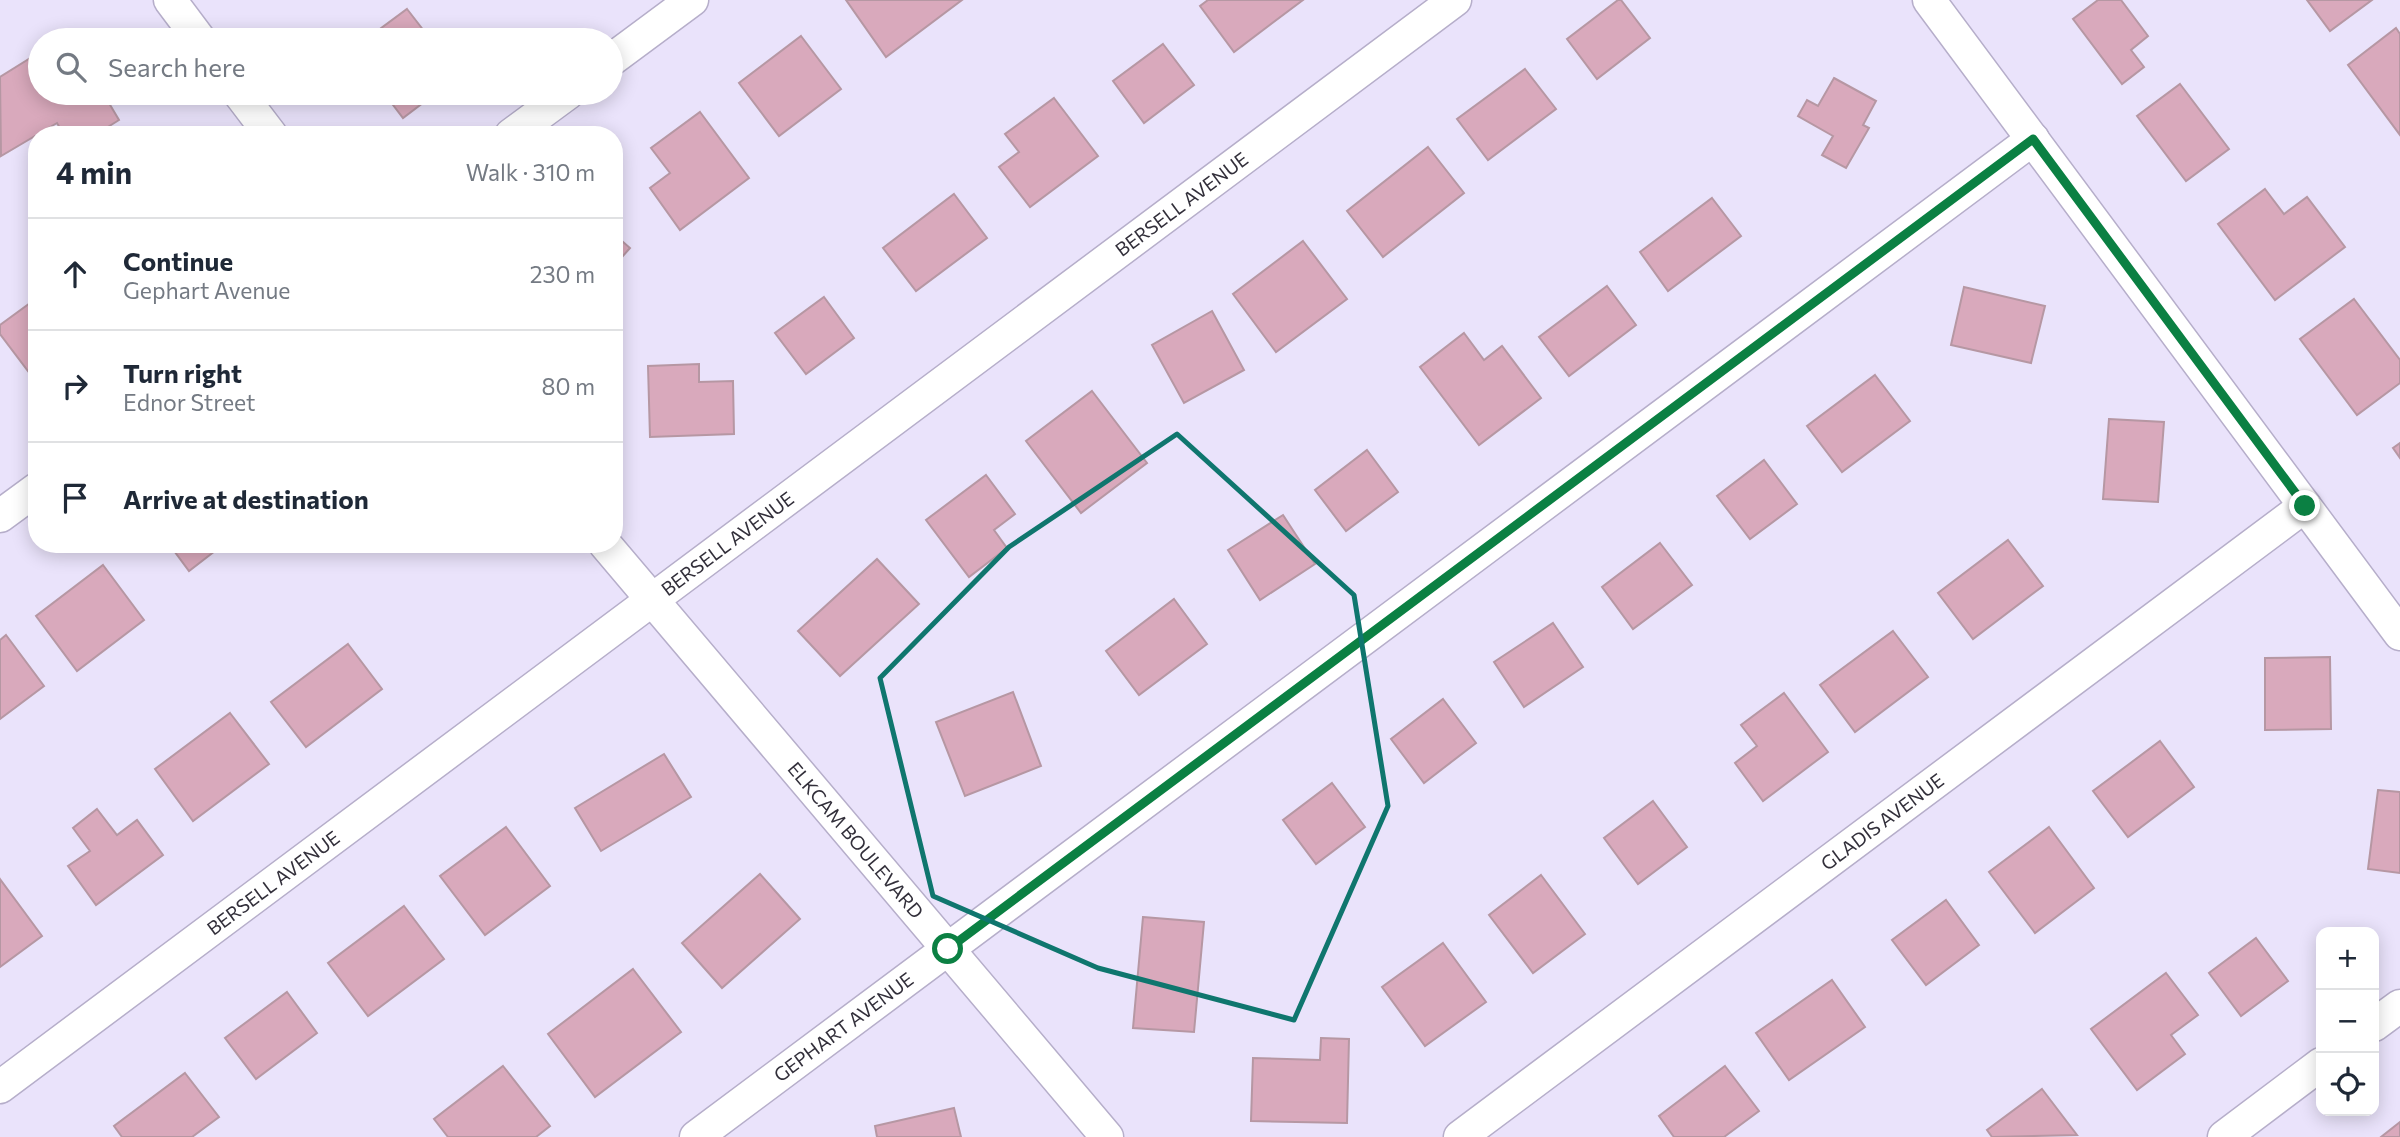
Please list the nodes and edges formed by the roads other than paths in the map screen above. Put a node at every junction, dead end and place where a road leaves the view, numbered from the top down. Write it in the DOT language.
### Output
graph roads {
  1 [pos="170,0"];
  2 [pos="692,0"];
  3 [pos="1455,0"];
  4 [pos="1929,0"];
  5 [pos="191,28"];
  6 [pos="623,52"];
  7 [pos="248,105"];
  8 [pos="552,105"];
  9 [pos="264,126"];
  10 [pos="523,126"];
  11 [pos="2033,139"];
  12 [pos="28,496"];
  13 [pos="2305,506"];
  14 [pos="0,516"];
  15 [pos="613,553"];
  16 [pos="652,600"];
  17 [pos="2400,634"];
  18 [pos="948,949"];
  19 [pos="2400,1006"];
  20 [pos="2379,1021"];
  21 [pos="2316,1068"];
  22 [pos="0,1087"];
  23 [pos="696,1137"];
  24 [pos="1107,1137"];
  25 [pos="1460,1137"];
  26 [pos="2224,1137"];
  1 -- 5 [label="street"];
  2 -- 6 [label="street"];
  3 -- 16 [label="street, BERSELL AVENUE"];
  4 -- 11 [label="street"];
  7 -- 9 [label="street"];
  8 -- 10 [label="street"];
  11 -- 13 [label="street"];
  11 -- 18 [label="street, GEPHART AVENUE"];
  12 -- 14 [label="street"];
  13 -- 17 [label="street"];
  13 -- 25 [label="street, GLADIS AVENUE"];
  15 -- 16 [label="street, ELKCAM BOULEVARD"];
  16 -- 18 [label="street, ELKCAM BOULEVARD"];
  16 -- 22 [label="street, BERSELL AVENUE"];
  18 -- 23 [label="street, GEPHART AVENUE"];
  18 -- 24 [label="street, ELKCAM BOULEVARD"];
  19 -- 20 [label="street"];
  21 -- 26 [label="street"];
}
